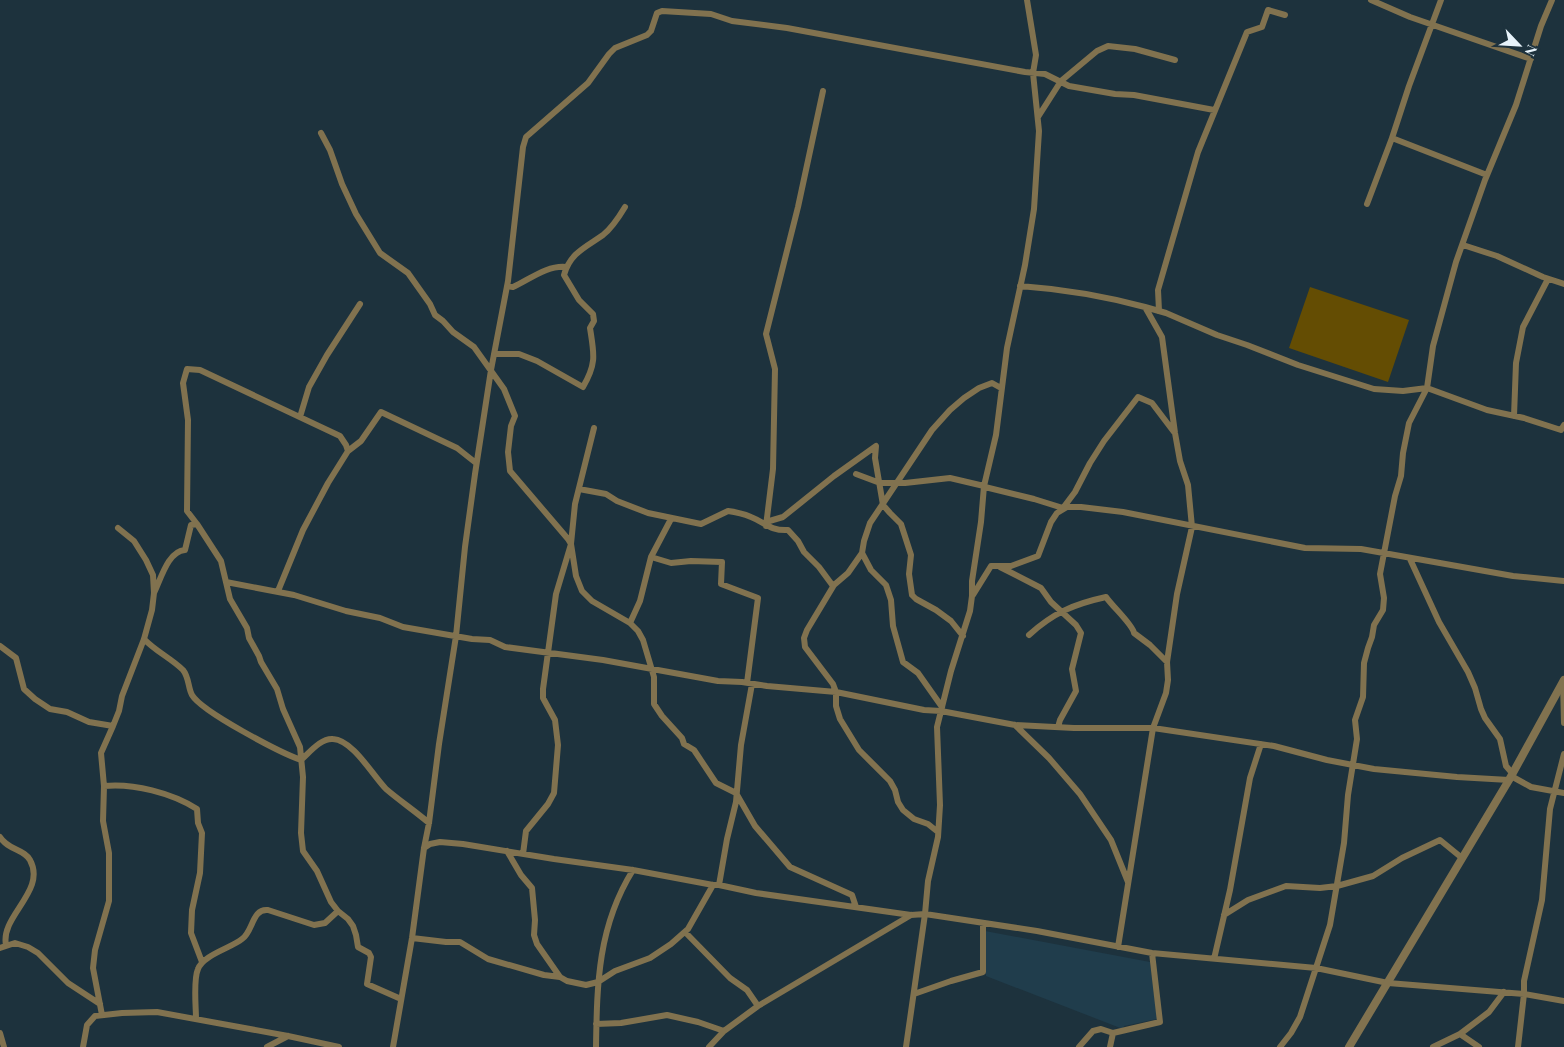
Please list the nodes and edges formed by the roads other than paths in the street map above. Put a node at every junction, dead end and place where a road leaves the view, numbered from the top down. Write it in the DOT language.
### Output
graph roads {
  1 [pos="1027,0"];
  2 [pos="1371,0"];
  3 [pos="1441,0"];
  4 [pos="1552,0"];
  5 [pos="1284,15"];
  6 [pos="1433,25"];
  7 [pos="1531,59"];
  8 [pos="1174,60"];
  9 [pos="1033,73"];
  10 [pos="1061,81"];
  11 [pos="823,91"];
  12 [pos="1214,110"];
  13 [pos="1038,118"];
  14 [pos="322,133"];
  15 [pos="1392,138"];
  16 [pos="1487,175"];
  17 [pos="1367,204"];
  18 [pos="626,207"];
  19 [pos="1463,245"];
  20 [pos="566,267"];
  21 [pos="1548,279"];
  22 [pos="1564,284"];
  23 [pos="507,286"];
  24 [pos="1020,286"];
  25 [pos="360,304"];
  26 [pos="1145,307"];
  27 [pos="1159,311"];
  28 [pos="494,354"];
  29 [pos="491,370"];
  30 [pos="1001,388"];
  31 [pos="1427,388"];
  32 [pos="1514,416"];
  33 [pos="300,417"];
  34 [pos="1564,425"];
  35 [pos="594,428"];
  36 [pos="1175,432"];
  37 [pos="348,451"];
  38 [pos="476,463"];
  39 [pos="856,474"];
  40 [pos="880,483"];
  41 [pos="899,483"];
  42 [pos="984,487"];
  43 [pos="579,488"];
  44 [pos="883,505"];
  45 [pos="1063,508"];
  46 [pos="671,519"];
  47 [pos="197,524"];
  48 [pos="766,524"];
  49 [pos="1192,526"];
  50 [pos="118,528"];
  51 [pos="571,544"];
  52 [pos="862,553"];
  53 [pos="1385,554"];
  54 [pos="651,557"];
  55 [pos="1410,559"];
  56 [pos="997,565"];
  57 [pos="1564,581"];
  58 [pos="226,582"];
  59 [pos="833,586"];
  60 [pos="278,591"];
  61 [pos="154,593"];
  62 [pos="972,596"];
  63 [pos="1061,612"];
  64 [pos="630,623"];
  65 [pos="1029,635"];
  66 [pos="456,636"];
  67 [pos="962,636"];
  68 [pos="144,638"];
  69 [pos="0,646"];
  70 [pos="548,652"];
  71 [pos="1167,662"];
  72 [pos="650,668"];
  73 [pos="1564,681"];
  74 [pos="749,683"];
  75 [pos="836,692"];
  76 [pos="941,709"];
  77 [pos="1564,723"];
  78 [pos="1015,725"];
  79 [pos="113,726"];
  80 [pos="1058,727"];
  81 [pos="1153,728"];
  82 [pos="1260,744"];
  83 [pos="1564,754"];
  84 [pos="302,760"];
  85 [pos="1353,766"];
  86 [pos="1511,776"];
  87 [pos="104,786"];
  88 [pos="1553,792"];
  89 [pos="736,793"];
  90 [pos="1564,793"];
  91 [pos="429,823"];
  92 [pos="938,832"];
  93 [pos="0,837"];
  94 [pos="424,848"];
  95 [pos="507,851"];
  96 [pos="523,854"];
  97 [pos="1462,858"];
  98 [pos="633,870"];
  99 [pos="1128,884"];
  100 [pos="716,885"];
  101 [pos="1336,886"];
  102 [pos="856,907"];
  103 [pos="338,911"];
  104 [pos="925,914"];
  105 [pos="911,915"];
  106 [pos="1224,915"];
  107 [pos="983,923"];
  108 [pos="685,932"];
  109 [pos="412,938"];
  110 [pos="3,947"];
  111 [pos="1118,947"];
  112 [pos="1152,953"];
  113 [pos="1214,959"];
  114 [pos="202,962"];
  115 [pos="1316,968"];
  116 [pos="560,977"];
  117 [pos="598,982"];
  118 [pos="1388,983"];
  119 [pos="1504,992"];
  120 [pos="914,994"];
  121 [pos="1524,994"];
  122 [pos="401,999"];
  123 [pos="1564,1001"];
  124 [pos="100,1004"];
  125 [pos="758,1006"];
  126 [pos="102,1015"];
  127 [pos="196,1019"];
  128 [pos="596,1024"];
  129 [pos="724,1031"];
  130 [pos="0,1033"];
  131 [pos="1113,1033"];
  132 [pos="1460,1034"];
  133 [pos="288,1036"];
  134 [pos="4,1047"];
  135 [pos="83,1047"];
  136 [pos="267,1047"];
  137 [pos="339,1047"];
  138 [pos="393,1047"];
  139 [pos="596,1047"];
  140 [pos="708,1047"];
  141 [pos="906,1047"];
  142 [pos="1079,1047"];
  143 [pos="1110,1047"];
  144 [pos="1280,1047"];
  145 [pos="1349,1047"];
  146 [pos="1433,1047"];
  147 [pos="1479,1047"];
  148 [pos="1518,1047"];
  1 -- 9 [label="street"];
  2 -- 6 [label="street"];
  3 -- 6 [label="street"];
  4 -- 7 [label="street"];
  5 -- 12 [label="street"];
  6 -- 7 [label="street"];
  6 -- 15 [label="street"];
  7 -- 16 [label="street"];
  8 -- 10 [label="street"];
  9 -- 10 [label="street"];
  9 -- 13 [label="street"];
  9 -- 23 [label="street"];
  10 -- 12 [label="street"];
  10 -- 13 [label="street"];
  11 -- 48 [label="street"];
  12 -- 27 [label="street"];
  13 -- 24 [label="street"];
  14 -- 29 [label="street"];
  15 -- 16 [label="street"];
  15 -- 17 [label="street"];
  16 -- 19 [label="street"];
  18 -- 20 [label="street"];
  19 -- 21 [label="street"];
  19 -- 31 [label="street"];
  20 -- 23 [label="street"];
  20 -- 28 [label="street"];
  21 -- 22 [label="street"];
  21 -- 32 [label="street"];
  23 -- 28 [label="street"];
  24 -- 26 [label="street"];
  24 -- 30 [label="street"];
  25 -- 33 [label="street"];
  26 -- 27 [label="street"];
  26 -- 36 [label="street"];
  27 -- 31 [label="street"];
  28 -- 29 [label="street"];
  29 -- 38 [label="street"];
  29 -- 51 [label="street"];
  30 -- 41 [label="street"];
  30 -- 42 [label="street"];
  31 -- 32 [label="street"];
  31 -- 53 [label="street"];
  32 -- 34 [label="street"];
  33 -- 37 [label="street"];
  33 -- 47 [label="street"];
  35 -- 43 [label="street"];
  36 -- 45 [label="street"];
  36 -- 49 [label="street"];
  37 -- 38 [label="street"];
  37 -- 60 [label="street"];
  38 -- 66 [label="street"];
  39 -- 40 [label="street"];
  40 -- 41 [label="street"];
  40 -- 44 [label="street"];
  40 -- 48 [label="street"];
  41 -- 42 [label="street"];
  41 -- 44 [label="street"];
  42 -- 45 [label="street"];
  42 -- 62 [label="street"];
  43 -- 46 [label="street"];
  43 -- 51 [label="street"];
  44 -- 52 [label="street"];
  44 -- 67 [label="street"];
  45 -- 49 [label="street"];
  45 -- 56 [label="street"];
  46 -- 48 [label="street"];
  46 -- 54 [label="street"];
  47 -- 58 [label="street"];
  47 -- 61 [label="street"];
  48 -- 59 [label="street"];
  49 -- 53 [label="street"];
  49 -- 71 [label="street"];
  50 -- 61 [label="street"];
  51 -- 64 [label="street"];
  51 -- 70 [label="street"];
  52 -- 59 [label="street"];
  52 -- 76 [label="street"];
  53 -- 55 [label="street"];
  53 -- 85 [label="street"];
  54 -- 64 [label="street"];
  54 -- 74 [label="street"];
  55 -- 57 [label="street"];
  55 -- 86 [label="street"];
  56 -- 62 [label="street"];
  56 -- 63 [label="street"];
  58 -- 60 [label="street"];
  58 -- 84 [label="street"];
  59 -- 75 [label="street"];
  60 -- 66 [label="street"];
  61 -- 68 [label="street"];
  62 -- 67 [label="street"];
  63 -- 65 [label="street"];
  63 -- 71 [label="street"];
  63 -- 80 [label="street"];
  64 -- 72 [label="street"];
  66 -- 70 [label="street"];
  66 -- 91 [label="street"];
  67 -- 76 [label="street"];
  68 -- 79 [label="street"];
  68 -- 84 [label="street"];
  69 -- 79 [label="street"];
  70 -- 72 [label="street"];
  70 -- 96 [label="street"];
  71 -- 81 [label="street"];
  72 -- 74 [label="street"];
  72 -- 89 [label="street"];
  73 -- 77 [label="street"];
  73 -- 86 [label="street"];
  74 -- 75 [label="street"];
  74 -- 89 [label="street"];
  75 -- 76 [label="street"];
  75 -- 92 [label="street"];
  76 -- 78 [label="street"];
  76 -- 92 [label="street"];
  78 -- 80 [label="street"];
  78 -- 99 [label="street"];
  79 -- 87 [label="street"];
  80 -- 81 [label="street"];
  81 -- 82 [label="street"];
  81 -- 99 [label="street"];
  82 -- 85 [label="street"];
  82 -- 106 [label="street"];
  83 -- 88 [label="street"];
  84 -- 91 [label="street"];
  84 -- 103 [label="street"];
  85 -- 86 [label="street"];
  85 -- 101 [label="street"];
  86 -- 88 [label="street"];
  86 -- 97 [label="street"];
  87 -- 114 [label="street"];
  87 -- 124 [label="street"];
  88 -- 90 [label="street"];
  88 -- 121 [label="street"];
  89 -- 100 [label="street"];
  89 -- 102 [label="street"];
  91 -- 94 [label="street"];
  92 -- 104 [label="street"];
  93 -- 110 [label="street"];
  94 -- 95 [label="street"];
  94 -- 109 [label="street"];
  95 -- 96 [label="street"];
  95 -- 116 [label="street"];
  96 -- 98 [label="street"];
  97 -- 101 [label="street"];
  97 -- 118 [label="street"];
  98 -- 100 [label="street"];
  98 -- 117 [label="street"];
  99 -- 111 [label="street"];
  100 -- 102 [label="street"];
  100 -- 108 [label="street"];
  101 -- 106 [label="street"];
  101 -- 115 [label="street"];
  102 -- 105 [label="street"];
  103 -- 114 [label="street"];
  103 -- 122 [label="street"];
  104 -- 105 [label="street"];
  104 -- 107 [label="street"];
  104 -- 120 [label="street"];
  105 -- 125 [label="street"];
  106 -- 113 [label="street"];
  107 -- 111 [label="street"];
  107 -- 120 [label="street"];
  108 -- 117 [label="street"];
  108 -- 125 [label="street"];
  109 -- 116 [label="street"];
  109 -- 122 [label="street"];
  110 -- 124 [label="street"];
  111 -- 112 [label="street"];
  112 -- 113 [label="street"];
  112 -- 131 [label="street"];
  113 -- 115 [label="street"];
  114 -- 127 [label="street"];
  115 -- 118 [label="street"];
  115 -- 144 [label="street"];
  116 -- 117 [label="street"];
  117 -- 128 [label="street"];
  118 -- 119 [label="street"];
  118 -- 145 [label="street"];
  119 -- 121 [label="street"];
  119 -- 132 [label="street"];
  120 -- 141 [label="street"];
  121 -- 123 [label="street"];
  121 -- 148 [label="street"];
  122 -- 138 [label="street"];
  124 -- 126 [label="street"];
  125 -- 129 [label="street"];
  126 -- 127 [label="street"];
  126 -- 135 [label="street"];
  127 -- 133 [label="street"];
  128 -- 129 [label="street"];
  128 -- 139 [label="street"];
  129 -- 140 [label="street"];
  130 -- 134 [label="street"];
  131 -- 142 [label="street"];
  131 -- 143 [label="street"];
  132 -- 146 [label="street"];
  132 -- 147 [label="street"];
  133 -- 136 [label="street"];
  133 -- 137 [label="street"];
}
